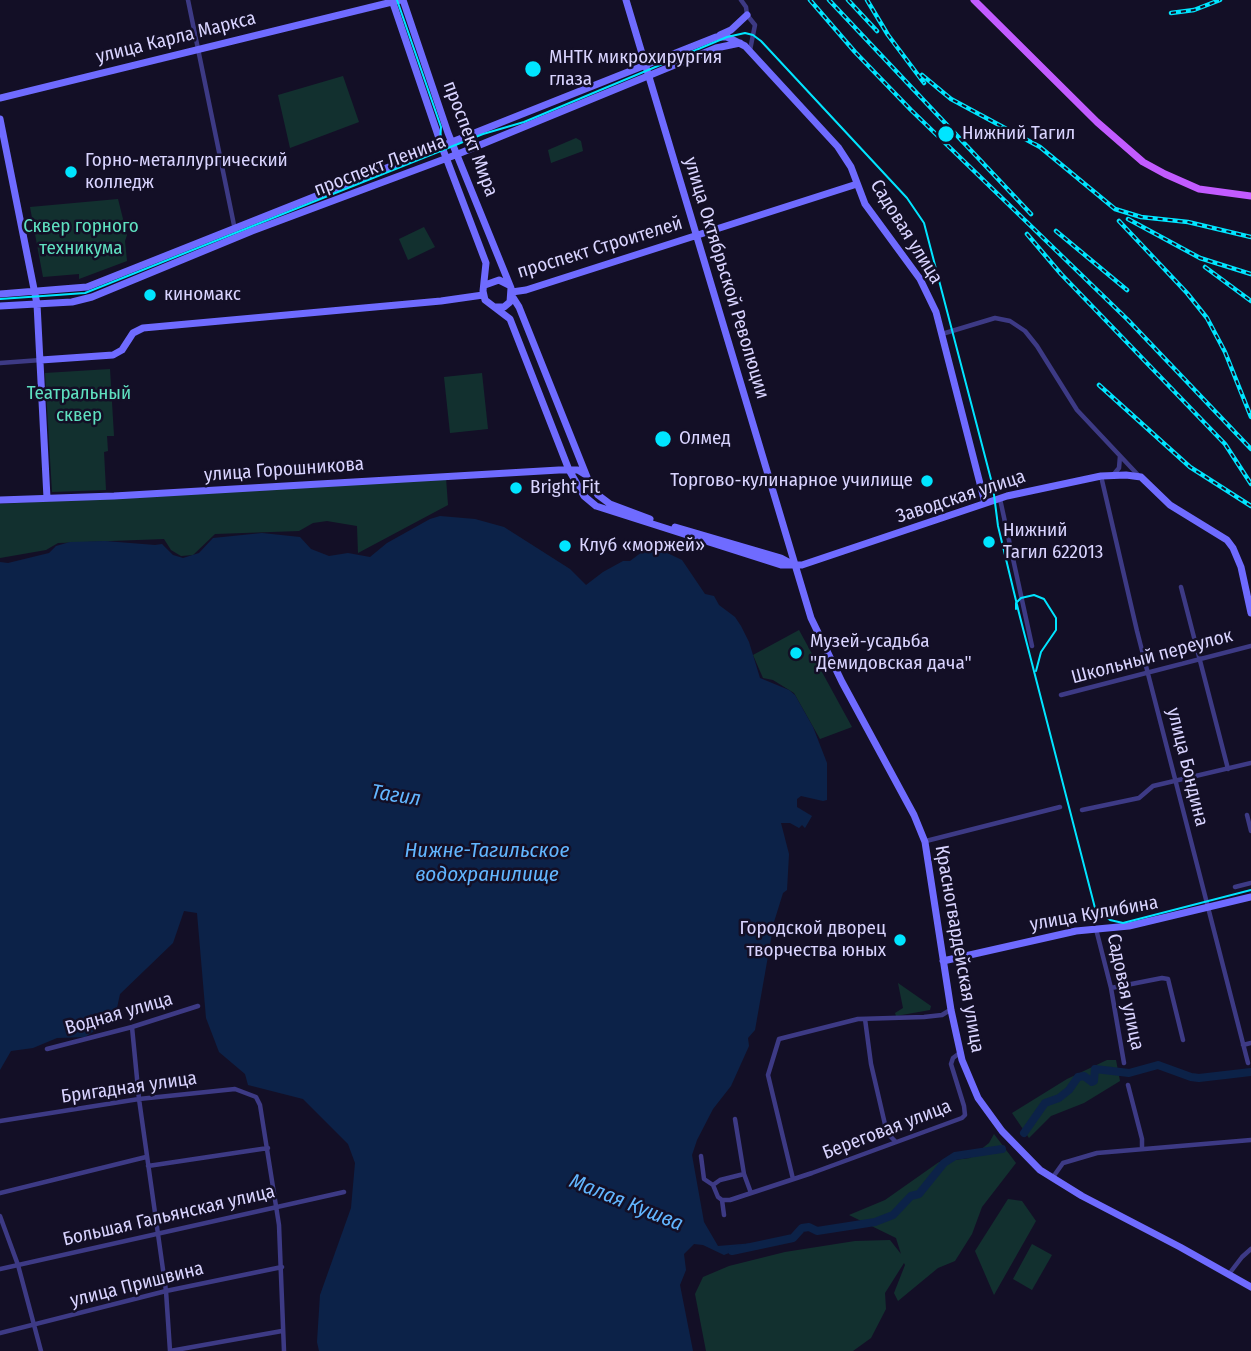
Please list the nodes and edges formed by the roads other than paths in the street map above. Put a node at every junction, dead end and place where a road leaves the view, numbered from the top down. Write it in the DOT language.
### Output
graph roads {
  1 [pos="188,0"];
  2 [pos="626,0"];
  3 [pos="741,0"];
  4 [pos="974,0"];
  5 [pos="397,1"];
  6 [pos="747,15"];
  7 [pos="716,37"];
  8 [pos="741,43"];
  9 [pos="197,49"];
  10 [pos="750,51"];
  11 [pos="645,66"];
  12 [pos="649,76"];
  13 [pos="0,98"];
  14 [pos="0,119"];
  15 [pos="453,142"];
  16 [pos="442,147"];
  17 [pos="458,154"];
  18 [pos="446,159"];
  19 [pos="857,184"];
  20 [pos="1251,197"];
  21 [pos="234,228"];
  22 [pos="696,234"];
  23 [pos="238,237"];
  24 [pos="485,285"];
  25 [pos="35,292"];
  26 [pos="512,292"];
  27 [pos="0,294"];
  28 [pos="483,295"];
  29 [pos="37,304"];
  30 [pos="0,306"];
  31 [pos="494,307"];
  32 [pos="941,334"];
  33 [pos="40,360"];
  34 [pos="0,363"];
  35 [pos="1120,456"];
  36 [pos="569,470"];
  37 [pos="1114,474"];
  38 [pos="586,475"];
  39 [pos="1101,476"];
  40 [pos="1141,477"];
  41 [pos="47,498"];
  42 [pos="1000,498"];
  43 [pos="0,500"];
  44 [pos="985,503"];
  45 [pos="794,565"];
  46 [pos="1181,587"];
  47 [pos="1251,613"];
  48 [pos="811,618"];
  49 [pos="1032,646"];
  50 [pos="1251,646"];
  51 [pos="1200,659"];
  52 [pos="1149,673"];
  53 [pos="1061,695"];
  54 [pos="1251,764"];
  55 [pos="1228,769"];
  56 [pos="1175,781"];
  57 [pos="1060,807"];
  58 [pos="1082,810"];
  59 [pos="1247,815"];
  60 [pos="1251,831"];
  61 [pos="925,842"];
  62 [pos="1251,883"];
  63 [pos="1234,887"];
  64 [pos="1251,897"];
  65 [pos="1209,907"];
  66 [pos="1096,928"];
  67 [pos="943,961"];
  68 [pos="1111,988"];
  69 [pos="198,1006"];
  70 [pos="951,1010"];
  71 [pos="864,1018"];
  72 [pos="132,1027"];
  73 [pos="1183,1040"];
  74 [pos="1251,1043"];
  75 [pos="1243,1045"];
  76 [pos="47,1049"];
  77 [pos="961,1052"];
  78 [pos="1124,1063"];
  79 [pos="1248,1063"];
  80 [pos="1128,1085"];
  81 [pos="139,1099"];
  82 [pos="735,1119"];
  83 [pos="0,1121"];
  84 [pos="1251,1140"];
  85 [pos="896,1142"];
  86 [pos="268,1148"];
  87 [pos="1142,1149"];
  88 [pos="701,1156"];
  89 [pos="146,1157"];
  90 [pos="148,1166"];
  91 [pos="744,1174"];
  92 [pos="1052,1178"];
  93 [pos="793,1179"];
  94 [pos="713,1185"];
  95 [pos="344,1192"];
  96 [pos="0,1193"];
  97 [pos="751,1193"];
  98 [pos="722,1200"];
  99 [pos="276,1206"];
  100 [pos="0,1216"];
  101 [pos="724,1216"];
  102 [pos="158,1233"];
  103 [pos="1251,1249"];
  104 [pos="19,1265"];
  105 [pos="282,1267"];
  106 [pos="0,1269"];
  107 [pos="1229,1274"];
  108 [pos="1251,1287"];
  109 [pos="166,1291"];
  110 [pos="34,1325"];
  111 [pos="282,1331"];
  112 [pos="0,1334"];
  113 [pos="41,1351"];
  114 [pos="170,1351"];
  115 [pos="284,1351"];
  1 -- 9 [label="street"];
  2 -- 11 [label="main road, улица Октябрьской Революции"];
  3 -- 6 [label="street"];
  4 -- 20 [label="main road"];
  5 -- 9 [label="main road, улица Карла Маркса"];
  5 -- 15 [label="main road, проспект Мира"];
  5 -- 16 [label="main road, проспект Мира"];
  6 -- 7 [label="main road, проспект Ленина"];
  6 -- 10 [label="street"];
  7 -- 8 [label="main road"];
  7 -- 11 [label="main road, проспект Ленина"];
  8 -- 10 [label="main road, Садовая улица"];
  8 -- 12 [label="main road, проспект Ленина"];
  9 -- 13 [label="main road, улица Карла Маркса"];
  9 -- 21 [label="street"];
  10 -- 19 [label="main road, Садовая улица"];
  11 -- 12 [label="main road, улица Октябрьской Революции"];
  11 -- 15 [label="main road, проспект Ленина"];
  12 -- 17 [label="main road, проспект Ленина"];
  12 -- 22 [label="main road, улица Октябрьской Революции"];
  14 -- 25 [label="main road"];
  15 -- 16 [label="main road, проспект Ленина"];
  15 -- 17 [label="main road, проспект Мира"];
  16 -- 18 [label="main road, проспект Мира"];
  16 -- 21 [label="main road, проспект Ленина"];
  17 -- 18 [label="main road, проспект Ленина"];
  17 -- 26 [label="main road, проспект Мира"];
  18 -- 23 [label="main road, проспект Ленина"];
  18 -- 24 [label="main road, проспект Мира"];
  19 -- 22 [label="main road, проспект Строителей"];
  19 -- 32 [label="main road, Садовая улица"];
  21 -- 23 [label="street"];
  21 -- 25 [label="main road, проспект Ленина"];
  22 -- 26 [label="main road, проспект Строителей"];
  22 -- 45 [label="main road, улица Октябрьской Революции"];
  23 -- 29 [label="main road, проспект Ленина"];
  24 -- 26 [label="main road"];
  24 -- 28 [label="main road"];
  25 -- 27 [label="main road, проспект Ленина"];
  25 -- 29 [label="main road"];
  26 -- 31 [label="main road"];
  26 -- 38 [label="main road, проспект Мира"];
  28 -- 31 [label="main road"];
  28 -- 33 [label="main road"];
  29 -- 30 [label="main road, проспект Ленина"];
  29 -- 33 [label="main road"];
  31 -- 36 [label="main road"];
  32 -- 35 [label="street"];
  32 -- 44 [label="main road, Садовая улица"];
  33 -- 34 [label="street"];
  33 -- 41 [label="main road"];
  35 -- 37 [label="street"];
  35 -- 40 [label="street"];
  36 -- 38 [label="main road, улица Горошникова"];
  36 -- 41 [label="main road, улица Горошникова"];
  36 -- 45 [label="main road, Заводская улица"];
  37 -- 39 [label="main road, Заводская улица"];
  37 -- 40 [label="main road, Заводская улица"];
  38 -- 45 [label="main road, проспект Мира"];
  39 -- 42 [label="main road, Заводская улица"];
  39 -- 52 [label="street, улица Бондина"];
  40 -- 47 [label="main road"];
  41 -- 43 [label="main road, улица Горошникова"];
  42 -- 44 [label="main road, Заводская улица"];
  42 -- 49 [label="street"];
  44 -- 45 [label="main road, Заводская улица"];
  45 -- 48 [label="main road, улица Октябрьской Революции"];
  46 -- 51 [label="street"];
  48 -- 61 [label="main road, Красногвардейская улица"];
  50 -- 51 [label="street, Школьный переулок"];
  51 -- 52 [label="street, Школьный переулок"];
  51 -- 55 [label="street"];
  52 -- 53 [label="street, Школьный переулок"];
  52 -- 56 [label="street, улица Бондина"];
  54 -- 55 [label="street"];
  55 -- 56 [label="street"];
  56 -- 58 [label="street"];
  56 -- 65 [label="street, улица Бондина"];
  57 -- 61 [label="street"];
  59 -- 60 [label="street"];
  61 -- 67 [label="main road, Красногвардейская улица"];
  62 -- 63 [label="street"];
  64 -- 65 [label="main road, улица Кулибина"];
  65 -- 66 [label="main road, улица Кулибина"];
  65 -- 75 [label="street, улица Бондина"];
  66 -- 67 [label="main road, улица Кулибина"];
  66 -- 68 [label="street, Садовая улица"];
  67 -- 70 [label="main road, Красногвардейская улица"];
  68 -- 73 [label="street"];
  68 -- 78 [label="street, Садовая улица"];
  69 -- 72 [label="street, Водная улица"];
  70 -- 71 [label="street"];
  70 -- 77 [label="main road, Красногвардейская улица"];
  71 -- 85 [label="street"];
  71 -- 93 [label="street"];
  72 -- 76 [label="street, Водная улица"];
  72 -- 81 [label="street"];
  74 -- 75 [label="street"];
  75 -- 79 [label="street, улица Бондина"];
  77 -- 85 [label="street, Береговая улица"];
  77 -- 92 [label="main road, Красногвардейская улица"];
  80 -- 87 [label="street"];
  81 -- 83 [label="street, Бригадная улица"];
  81 -- 86 [label="street, Бригадная улица"];
  81 -- 89 [label="street"];
  82 -- 91 [label="street"];
  84 -- 87 [label="street"];
  85 -- 93 [label="street, Береговая улица"];
  86 -- 90 [label="street"];
  86 -- 99 [label="street"];
  87 -- 92 [label="street"];
  88 -- 94 [label="street"];
  89 -- 90 [label="street"];
  89 -- 96 [label="street"];
  90 -- 102 [label="street"];
  91 -- 94 [label="street"];
  91 -- 97 [label="street"];
  92 -- 107 [label="main road, Красногвардейская улица"];
  93 -- 97 [label="street, Береговая улица"];
  94 -- 98 [label="street"];
  95 -- 99 [label="street, Большая Гальянская улица"];
  97 -- 98 [label="street, Береговая улица"];
  98 -- 101 [label="street"];
  99 -- 102 [label="street, Большая Гальянская улица"];
  99 -- 105 [label="street"];
  100 -- 104 [label="street"];
  102 -- 104 [label="street, Большая Гальянская улица"];
  102 -- 109 [label="street"];
  103 -- 107 [label="street"];
  104 -- 106 [label="street, Большая Гальянская улица"];
  104 -- 110 [label="street"];
  105 -- 109 [label="street, улица Пришвина"];
  105 -- 111 [label="street"];
  107 -- 108 [label="main road, Красногвардейская улица"];
  109 -- 110 [label="street, улица Пришвина"];
  109 -- 114 [label="street"];
  110 -- 112 [label="street, улица Пришвина"];
  110 -- 113 [label="street"];
  111 -- 114 [label="street"];
  111 -- 115 [label="street"];
}
